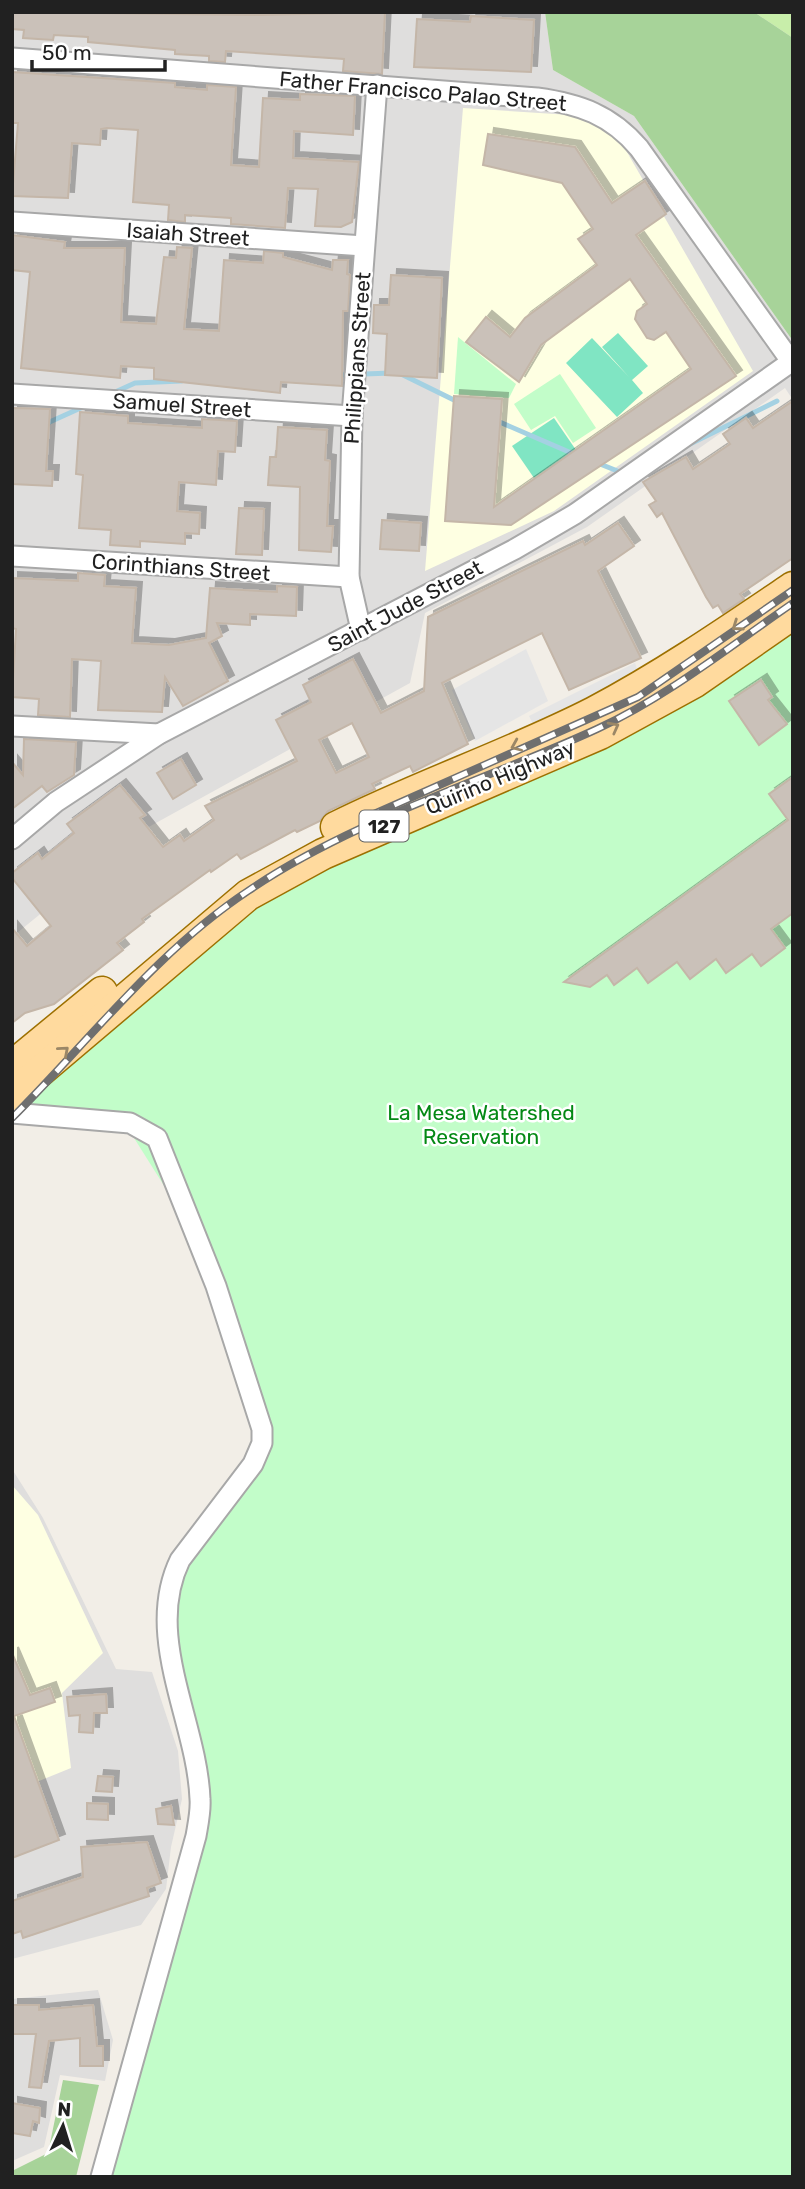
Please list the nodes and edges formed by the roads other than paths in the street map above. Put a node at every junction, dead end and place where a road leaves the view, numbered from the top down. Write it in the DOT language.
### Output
graph roads {
  1 [pos="12,58"];
  2 [pos="377,85"];
  3 [pos="12,222"];
  4 [pos="365,246"];
  5 [pos="792,363"];
  6 [pos="12,394"];
  7 [pos="352,416"];
  8 [pos="12,556"];
  9 [pos="349,577"];
  10 [pos="793,587"];
  11 [pos="793,614"];
  12 [pos="361,631"];
  13 [pos="12,726"];
  14 [pos="159,734"];
  15 [pos="12,839"];
  16 [pos="12,1066"];
  17 [pos="12,1096"];
  18 [pos="12,1112"];
  19 [pos="101,2177"];
  1 -- 2 [label="street, Father Francisco Palao Street"];
  2 -- 4 [label="street, Philippians Street"];
  2 -- 5 [label="street, Father Francisco Palao Street"];
  3 -- 4 [label="street, Isaiah Street"];
  4 -- 7 [label="street, Philippians Street"];
  5 -- 12 [label="street, Saint Jude Street"];
  6 -- 7 [label="street, Samuel Street"];
  7 -- 9 [label="street, Philippians Street"];
  8 -- 9 [label="street, Corinthians Street"];
  9 -- 12 [label="street, Philippians Street"];
  10 -- 16 [label="main road, Quirino Highway / 127, one-way"];
  17 -- 11 [label="main road, Quirino Highway / 127, one-way"];
  12 -- 14 [label="street, Saint Jude Street"];
  13 -- 14 [label="street"];
  14 -- 15 [label="street, Saint Jude Street"];
  18 -- 19 [label="street"];
}
